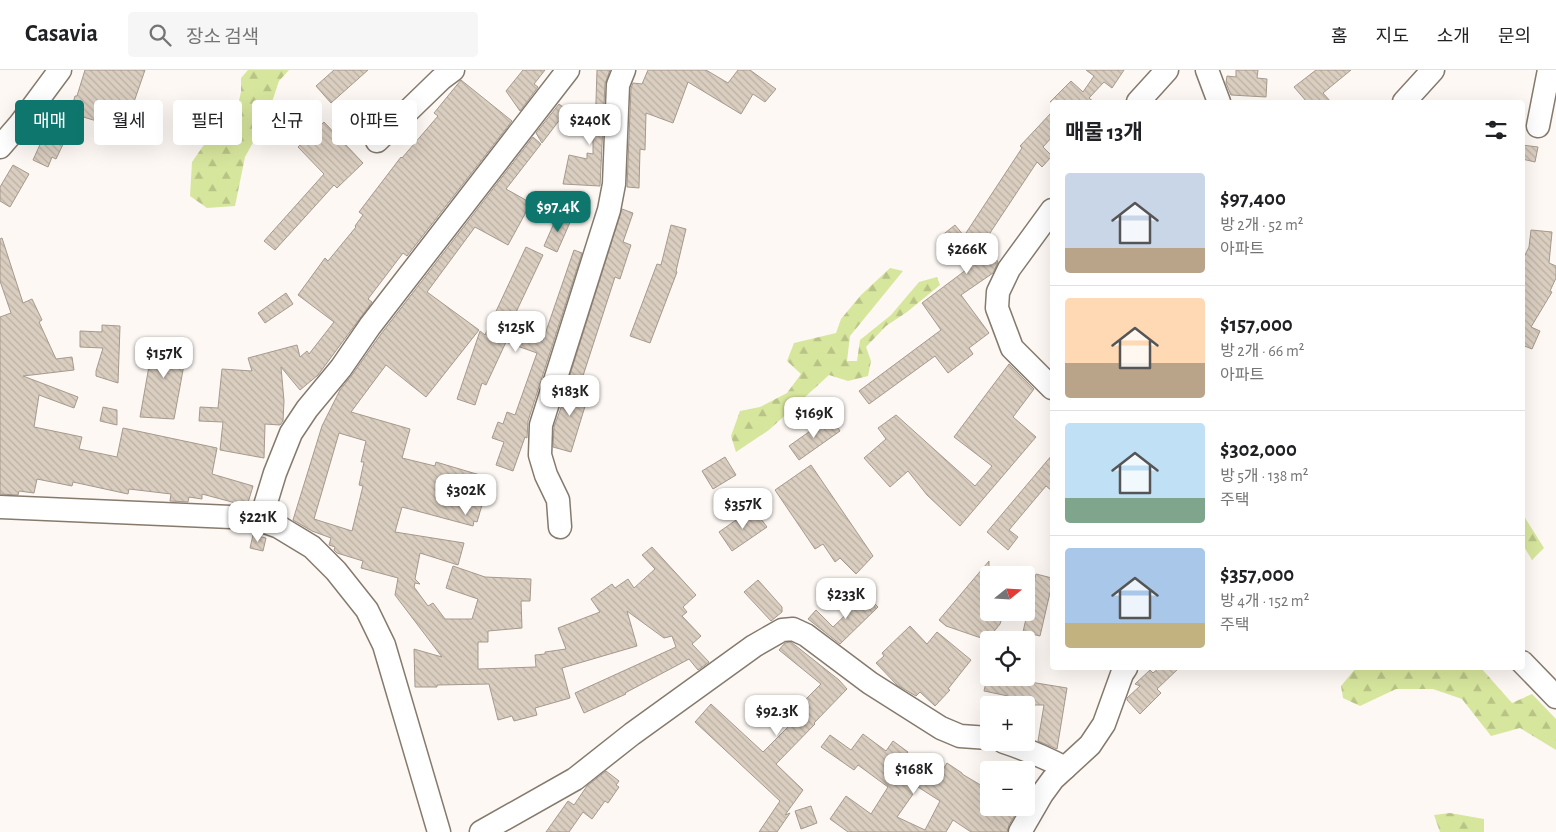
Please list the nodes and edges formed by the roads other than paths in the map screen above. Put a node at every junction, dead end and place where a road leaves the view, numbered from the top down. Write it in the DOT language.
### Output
graph roads {
  1 [pos="60,70"];
  2 [pos="453,70"];
  3 [pos="568,70"];
  4 [pos="624,70"];
  5 [pos="1167,70"];
  6 [pos="1207,70"];
  7 [pos="1433,70"];
  8 [pos="1549,70"];
  9 [pos="1140,100"];
  10 [pos="1218,100"];
  11 [pos="1406,100"];
  12 [pos="417,101"];
  13 [pos="1538,126"];
  14 [pos="0,147"];
  15 [pos="1050,213"];
  16 [pos="1050,386"];
  17 [pos="0,507"];
  18 [pos="260,522"];
  19 [pos="560,527"];
  20 [pos="1525,665"];
  21 [pos="1125,670"];
  22 [pos="1556,697"];
  23 [pos="980,737"];
  24 [pos="1029,751"];
  25 [pos="1065,768"];
  26 [pos="439,832"];
  27 [pos="481,832"];
  28 [pos="1020,832"];
  1 -- 14 [label="street"];
  2 -- 12 [label="street"];
  3 -- 18 [label="street"];
  4 -- 19 [label="street"];
  5 -- 9 [label="street"];
  6 -- 10 [label="street"];
  7 -- 11 [label="street"];
  8 -- 13 [label="street"];
  15 -- 16 [label="street"];
  17 -- 18 [label="street"];
  18 -- 26 [label="street"];
  20 -- 22 [label="street"];
  21 -- 25 [label="street"];
  23 -- 27 [label="street"];
  24 -- 25 [label="street"];
  25 -- 28 [label="street"];
}
